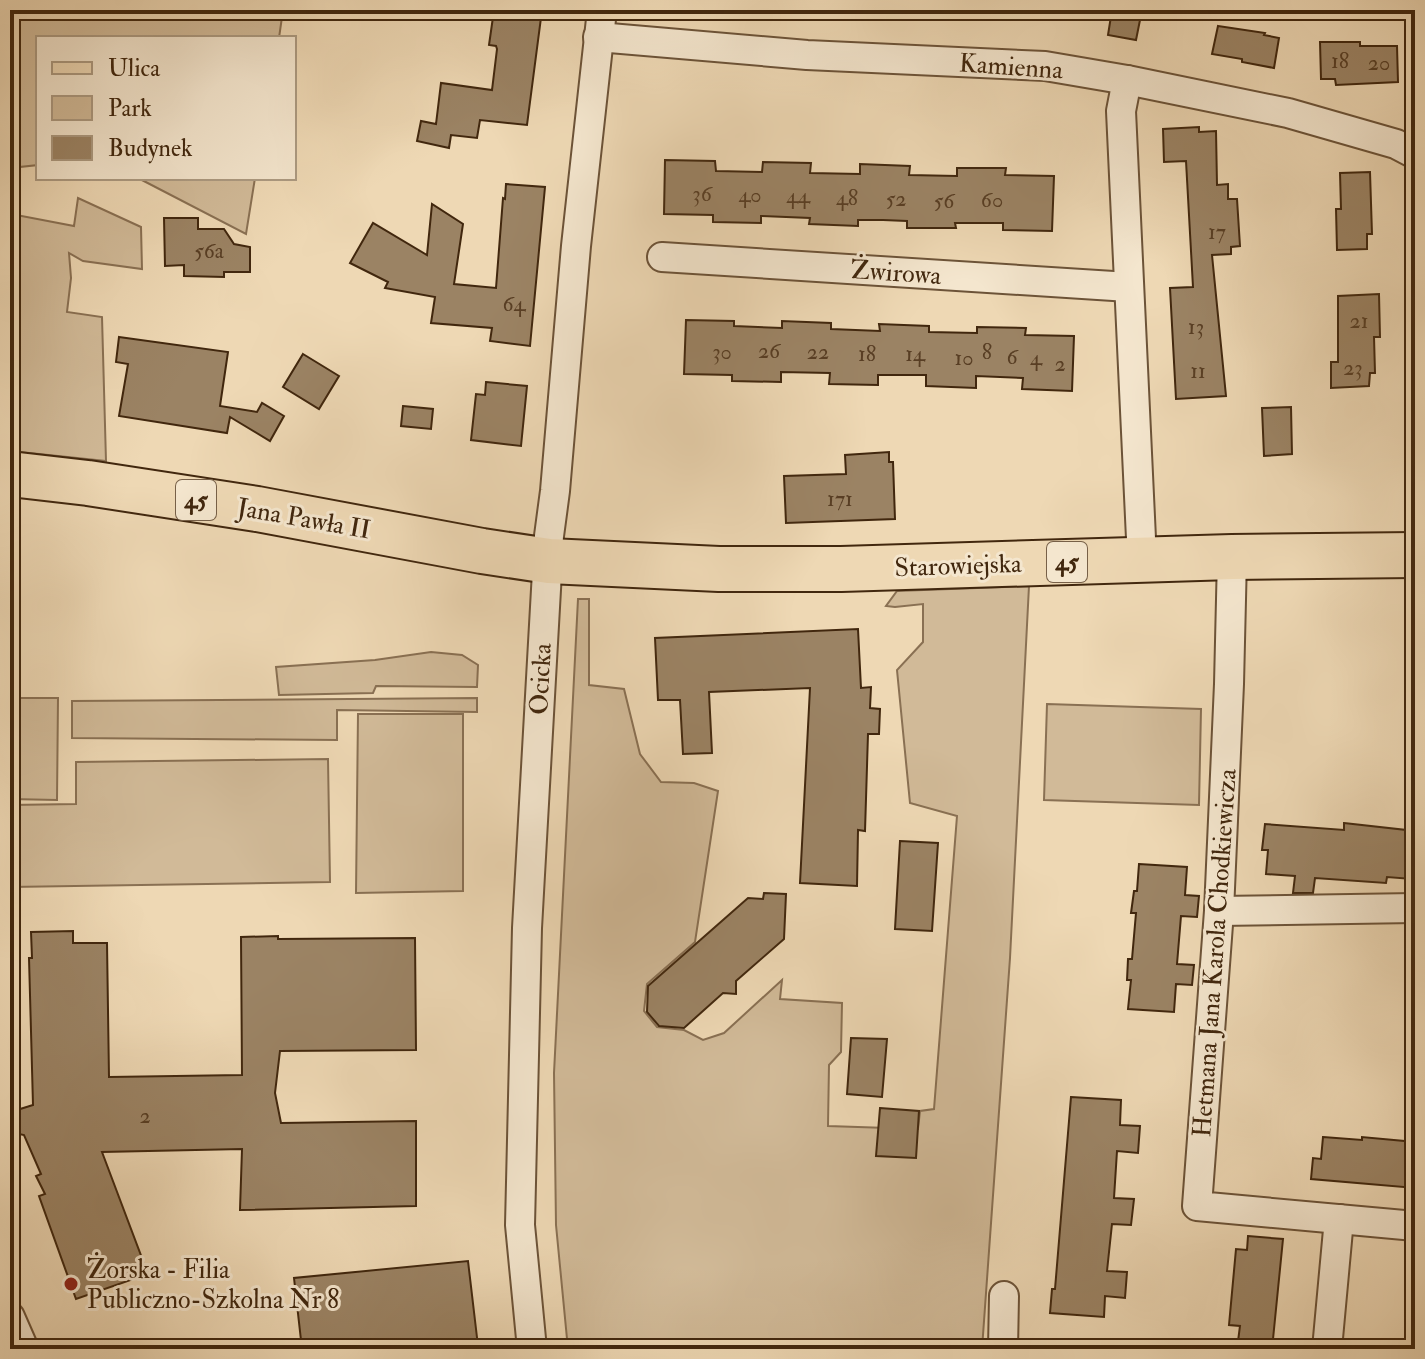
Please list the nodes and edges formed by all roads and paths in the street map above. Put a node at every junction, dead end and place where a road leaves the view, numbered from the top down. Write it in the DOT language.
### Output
graph roads {
  1 [pos="600,24"];
  2 [pos="1127,80"];
  3 [pos="1415,154"];
  4 [pos="662,257"];
  5 [pos="1129,287"];
  6 [pos="10,474"];
  7 [pos="1415,555"];
  8 [pos="1232,557"];
  9 [pos="1142,560"];
  10 [pos="549,561"];
  11 [pos="1415,908"];
  12 [pos="1219,911"];
  13 [pos="1339,1219"];
  14 [pos="1415,1226"];
  15 [pos="1004,1296"];
  16 [pos="10,1317"];
  17 [pos="24,1349"];
  18 [pos="532,1349"];
  19 [pos="1003,1349"];
  20 [pos="1327,1349"];
  1 -- 2 [label="street, Kamienna"];
  1 -- 10 [label="street, Ocicka"];
  2 -- 3 [label="street, Kamienna"];
  2 -- 5 [label="street"];
  4 -- 5 [label="street, Żwirowa"];
  5 -- 9 [label="street"];
  6 -- 10 [label="main road, Jana Pawła II / 45"];
  7 -- 8 [label="main road, Starowiejska / 45"];
  8 -- 9 [label="main road, Starowiejska / 45"];
  8 -- 12 [label="street, Hetmana Jana Karola Chodkiewicza"];
  9 -- 10 [label="main road, Starowiejska / 45"];
  10 -- 18 [label="street, Ocicka"];
  11 -- 12 [label="street"];
  12 -- 13 [label="street, Hetmana Jana Karola Chodkiewicza"];
  13 -- 14 [label="street, Hetmana Jana Karola Chodkiewicza"];
  13 -- 20 [label="street"];
  15 -- 19 [label="street"];
  16 -- 17 [label="street"];
}
